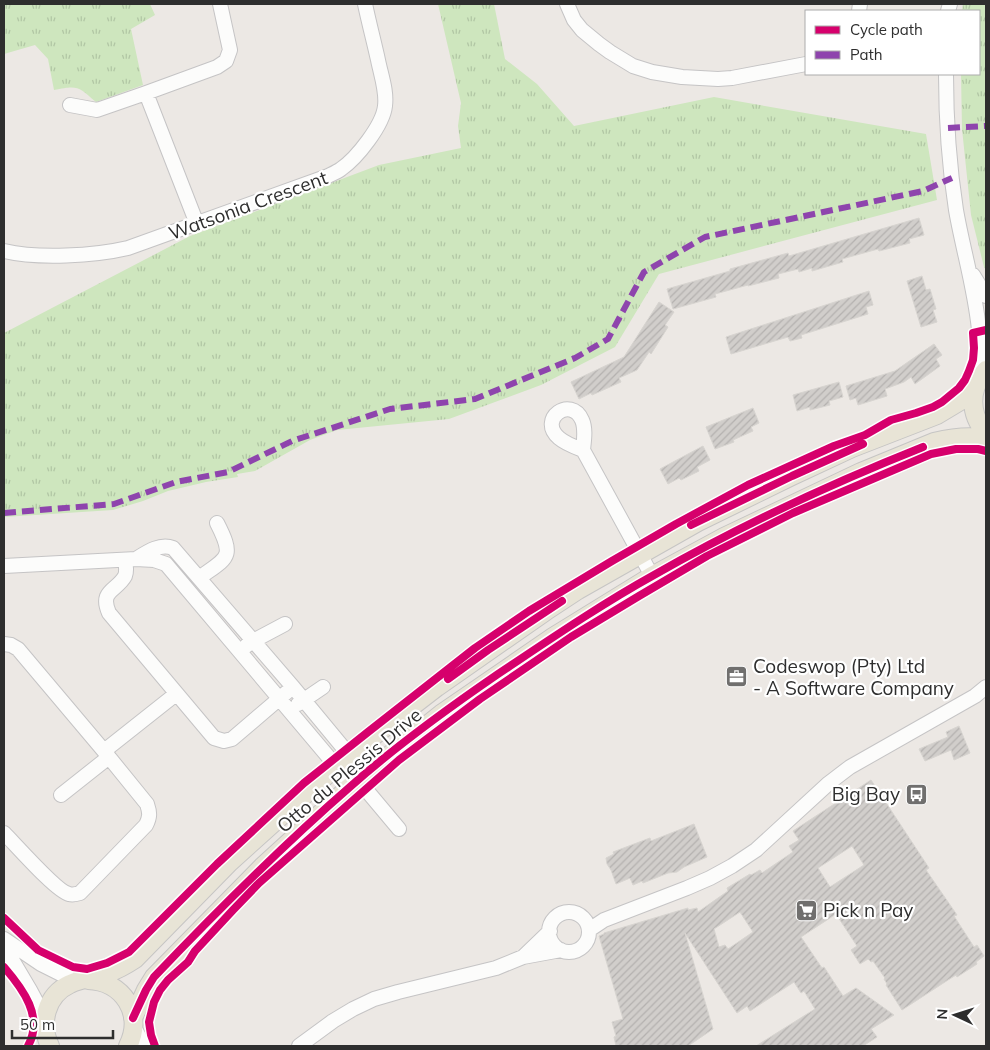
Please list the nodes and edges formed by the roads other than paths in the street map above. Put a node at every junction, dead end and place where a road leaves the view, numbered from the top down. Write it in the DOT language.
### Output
graph roads {
  1 [pos="220,4"];
  2 [pos="365,4"];
  3 [pos="567,4"];
  4 [pos="805,64"];
  5 [pos="946,75"];
  6 [pos="146,93"];
  7 [pos="70,105"];
  8 [pos="197,224"];
  9 [pos="4,251"];
  10 [pos="969,268"];
  11 [pos="986,296"];
  12 [pos="979,382"];
  13 [pos="986,433"];
  14 [pos="986,439"];
  15 [pos="583,450"];
  16 [pos="216,523"];
  17 [pos="641,554"];
  18 [pos="130,559"];
  19 [pos="4,566"];
  20 [pos="652,576"];
  21 [pos="199,578"];
  22 [pos="285,624"];
  23 [pos="253,641"];
  24 [pos="4,644"];
  25 [pos="240,650"];
  26 [pos="323,686"];
  27 [pos="293,687"];
  28 [pos="986,687"];
  29 [pos="176,694"];
  30 [pos="980,694"];
  31 [pos="280,698"];
  32 [pos="303,699"];
  33 [pos="289,710"];
  34 [pos="106,754"];
  35 [pos="343,760"];
  36 [pos="362,784"];
  37 [pos="61,795"];
  38 [pos="400,829"];
  39 [pos="4,832"];
  40 [pos="587,924"];
  41 [pos="550,931"];
  42 [pos="4,939"];
  43 [pos="4,946"];
  44 [pos="561,950"];
  45 [pos="523,957"];
  46 [pos="82,981"];
  47 [pos="134,1022"];
  48 [pos="45,1039"];
  49 [pos="128,1046"];
  50 [pos="144,1046"];
  51 [pos="300,1046"];
  1 -- 6 [label="street"];
  2 -- 8 [label="street, Watsonia Crescent"];
  3 -- 4 [label="street"];
  5 -- 10 [label="street"];
  6 -- 7 [label="street"];
  6 -- 8 [label="street"];
  8 -- 9 [label="street, Watsonia Crescent"];
  10 -- 11 [label="street"];
  10 -- 12 [label="street"];
  12 -- 13 [label="main road"];
  12 -- 17 [label="main road, Otto du Plessis Drive"];
  14 -- 20 [label="main road, Otto du Plessis Drive"];
  15 -- 17 [label="street"];
  16 -- 21 [label="street"];
  17 -- 20 [label="street"];
  17 -- 35 [label="main road, Otto du Plessis Drive"];
  18 -- 19 [label="street"];
  18 -- 21 [label="street"];
  18 -- 25 [label="street"];
  18 -- 29 [label="street"];
  20 -- 36 [label="main road, Otto du Plessis Drive"];
  21 -- 23 [label="street"];
  22 -- 23 [label="street"];
  23 -- 25 [label="street"];
  23 -- 27 [label="street"];
  24 -- 34 [label="street"];
  25 -- 31 [label="street"];
  26 -- 32 [label="street"];
  27 -- 31 [label="street"];
  27 -- 32 [label="street"];
  28 -- 30 [label="street"];
  29 -- 31 [label="street"];
  29 -- 34 [label="street"];
  30 -- 40 [label="street"];
  31 -- 33 [label="street"];
  32 -- 33 [label="street"];
  32 -- 35 [label="street"];
  33 -- 35 [label="street"];
  34 -- 37 [label="street"];
  34 -- 39 [label="street"];
  35 -- 36 [label="street"];
  35 -- 46 [label="main road, Otto du Plessis Drive"];
  36 -- 38 [label="street"];
  36 -- 47 [label="main road, Otto du Plessis Drive"];
  40 -- 41 [label="street"];
  40 -- 44 [label="street"];
  41 -- 44 [label="street"];
  41 -- 45 [label="street"];
  42 -- 46 [label="street"];
  43 -- 48 [label="street"];
  44 -- 45 [label="street"];
  45 -- 51 [label="street"];
  46 -- 47 [label="main road"];
  46 -- 48 [label="main road, Otto du Plessis Drive"];
  47 -- 49 [label="main road, Otto du Plessis Drive"];
  47 -- 50 [label="street"];
}
